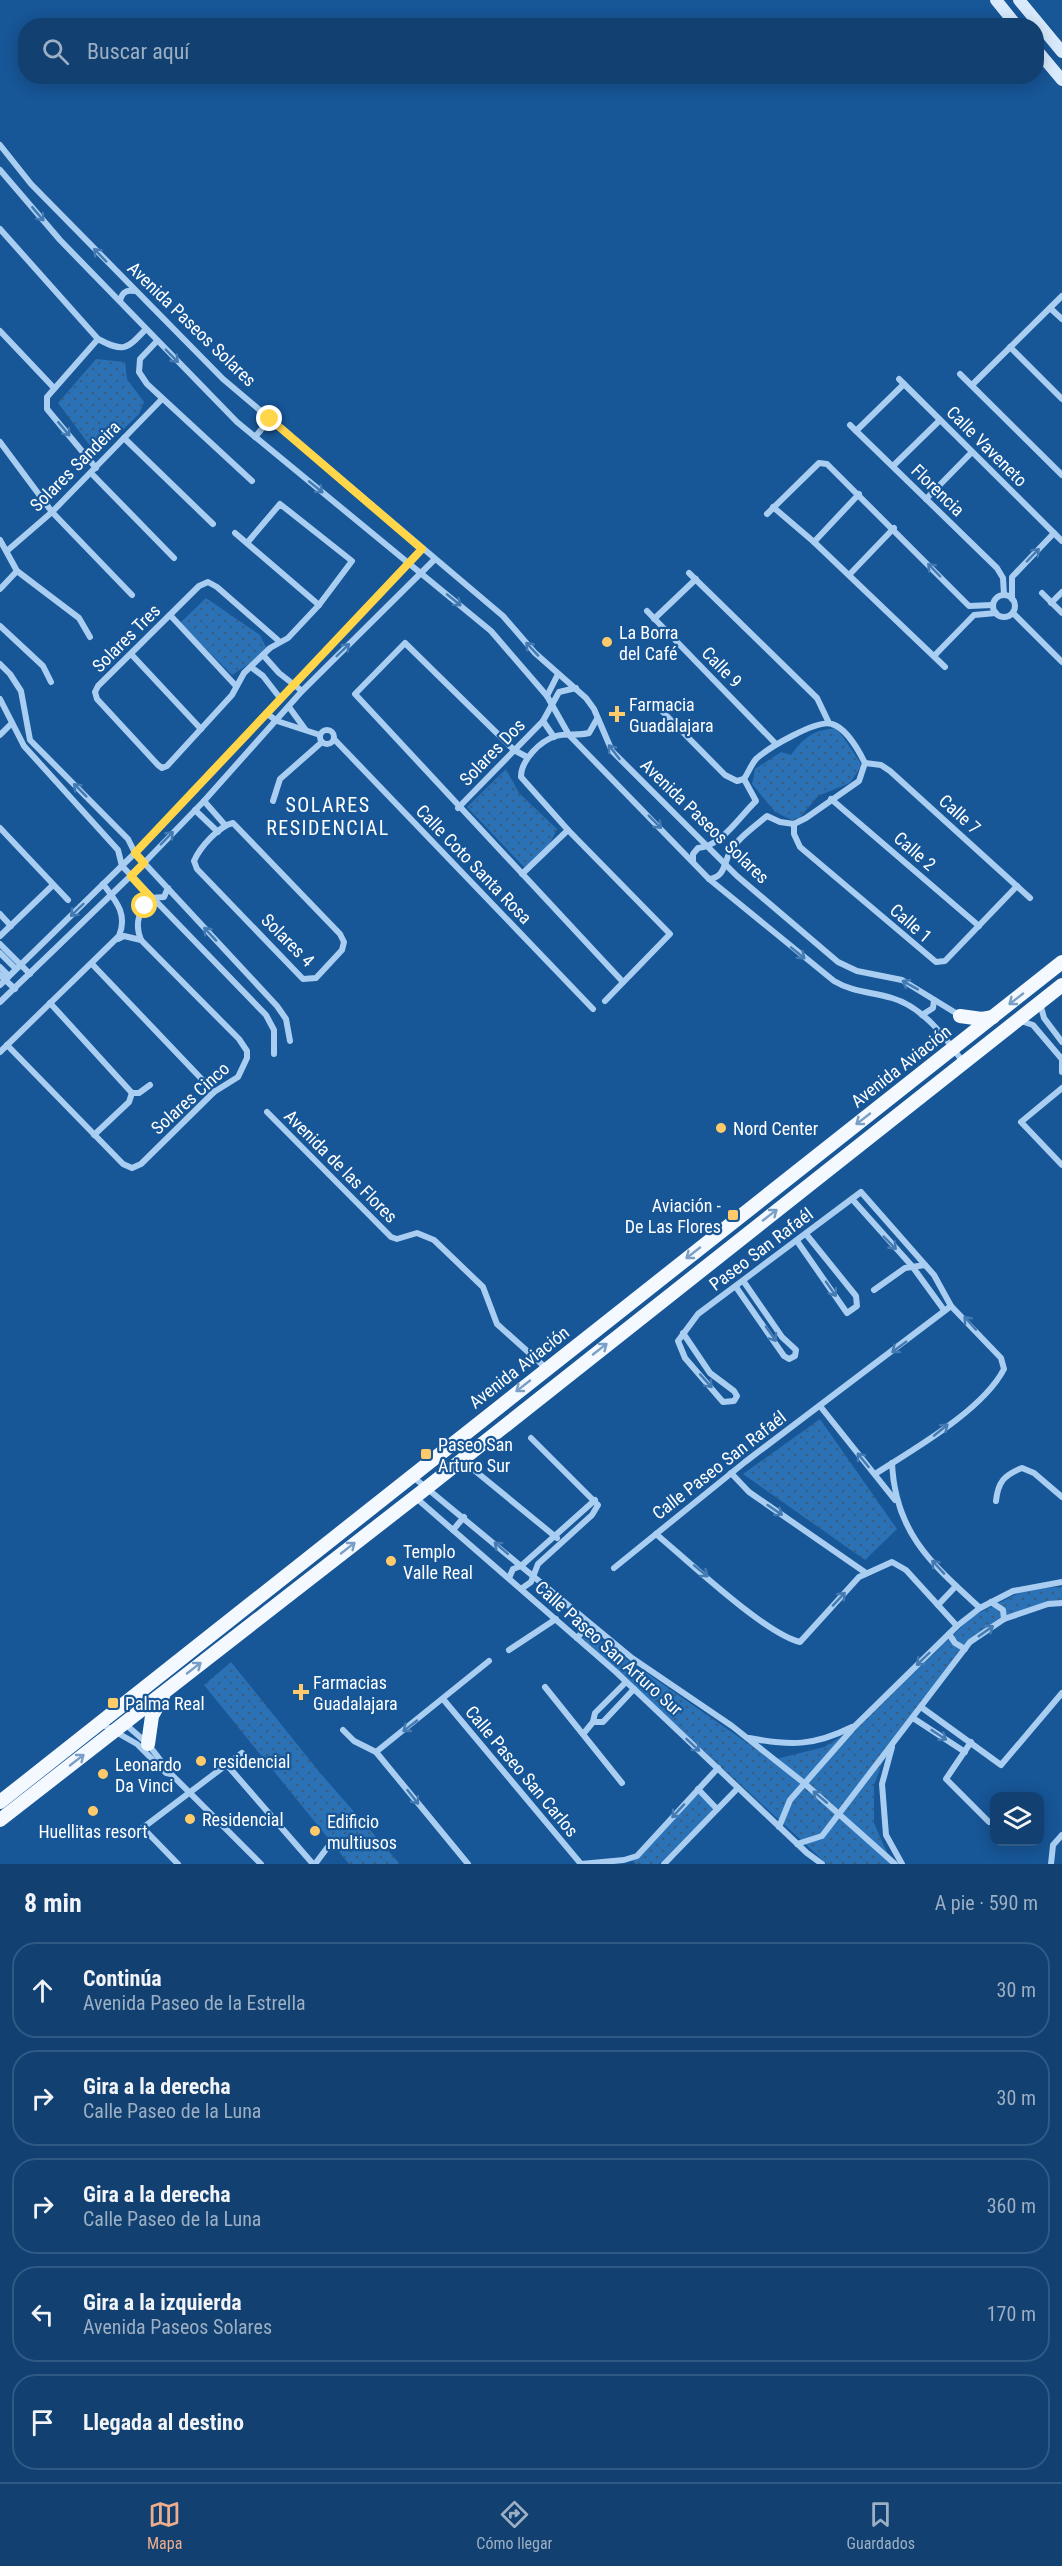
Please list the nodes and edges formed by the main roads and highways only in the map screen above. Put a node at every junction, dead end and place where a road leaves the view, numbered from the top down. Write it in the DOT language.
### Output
graph roads {
  1 [pos="996,0"];
  2 [pos="1019,0"];
  3 [pos="1011,18"];
  4 [pos="1034,18"];
  5 [pos="1044,30"];
  6 [pos="1062,52"];
  7 [pos="1044,59"];
  8 [pos="1062,80"];
  9 [pos="1062,963"];
  10 [pos="1062,985"];
  11 [pos="960,1016"];
  12 [pos="993,1017"];
  13 [pos="168,1688"];
  14 [pos="145,1747"];
  15 [pos="0,1802"];
  16 [pos="0,1820"];
  1 -- 3 [label="main road"];
  2 -- 4 [label="main road"];
  5 -- 6 [label="main road"];
  7 -- 8 [label="main road"];
  9 -- 12 [label="main road, Avenida Aviación, one-way"];
  13 -- 10 [label="main road, Avenida Aviación, one-way"];
  11 -- 12 [label="main road"];
  12 -- 15 [label="main road, Avenida Aviación, one-way"];
  13 -- 14 [label="main road"];
  16 -- 13 [label="main road, Avenida Aviación, one-way"];
}
